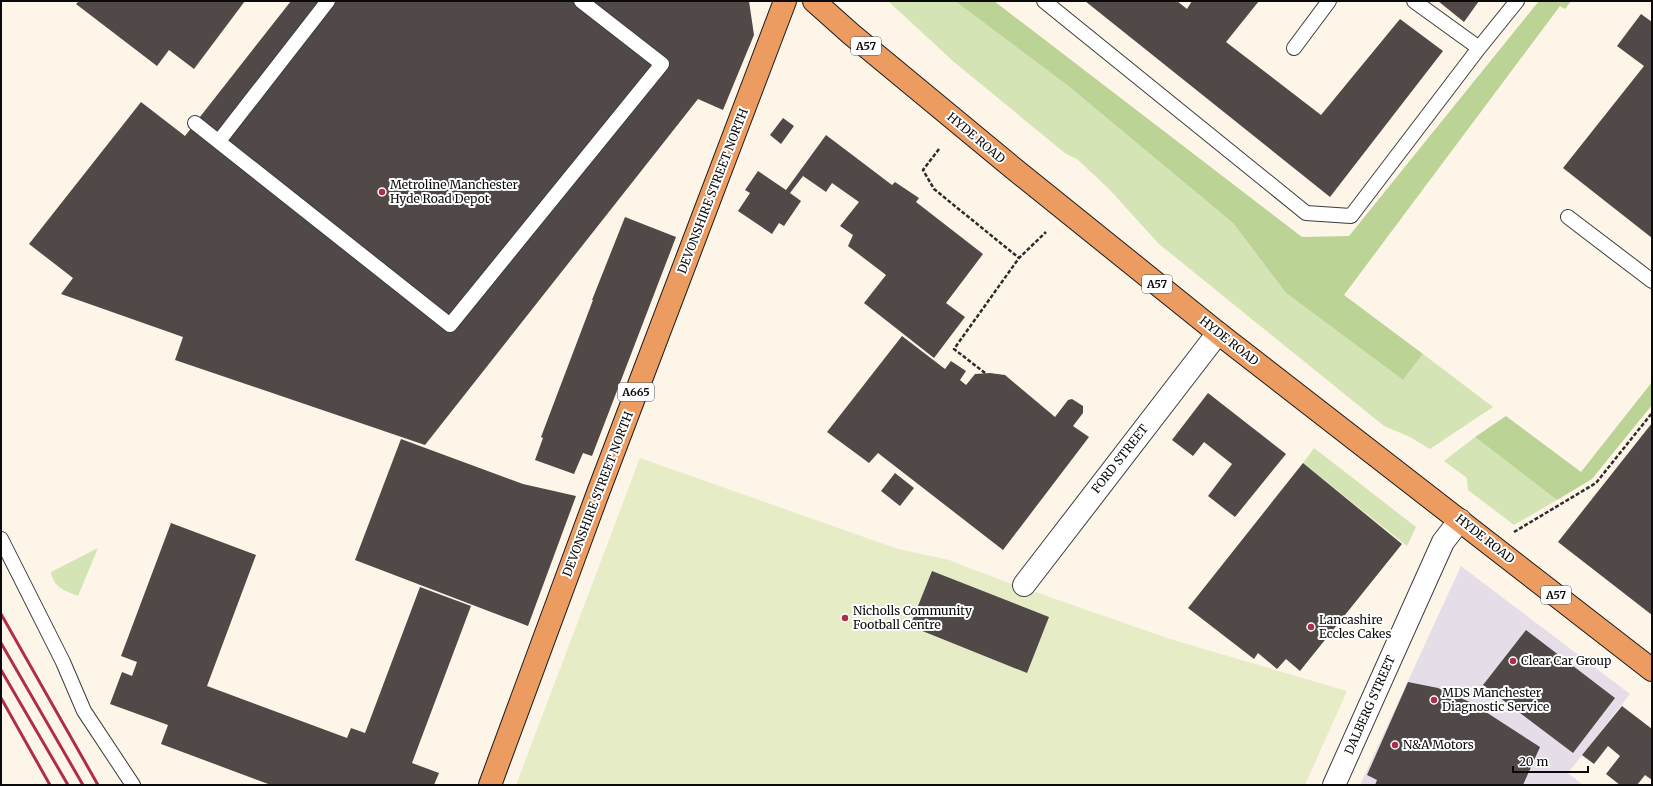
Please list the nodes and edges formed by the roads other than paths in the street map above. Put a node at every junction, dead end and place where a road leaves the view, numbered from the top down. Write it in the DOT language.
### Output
graph roads {
  1 [pos="328,1"];
  2 [pos="581,1"];
  3 [pos="785,1"];
  4 [pos="814,1"];
  5 [pos="1044,1"];
  6 [pos="1329,1"];
  7 [pos="1414,1"];
  8 [pos="1517,1"];
  9 [pos="1294,48"];
  10 [pos="1478,48"];
  11 [pos="195,124"];
  12 [pos="219,141"];
  13 [pos="1568,217"];
  14 [pos="1652,281"];
  15 [pos="1218,333"];
  16 [pos="1460,520"];
  17 [pos="1,539"];
  18 [pos="1024,585"];
  19 [pos="1652,670"];
  20 [pos="133,785"];
  21 [pos="490,785"];
  22 [pos="1334,785"];
  1 -- 12 [label="lane"];
  2 -- 12 [label="lane"];
  3 -- 21 [label="highway, DEVONSHIRE STREET NORTH / A665"];
  4 -- 15 [label="highway, HYDE ROAD / A57"];
  5 -- 10 [label="lane"];
  6 -- 9 [label="lane"];
  7 -- 10 [label="lane"];
  8 -- 10 [label="lane"];
  11 -- 12 [label="lane"];
  13 -- 14 [label="lane"];
  15 -- 16 [label="highway, HYDE ROAD / A57"];
  15 -- 18 [label="street, FORD STREET"];
  16 -- 19 [label="highway, HYDE ROAD / A57"];
  16 -- 22 [label="street, DALBERG STREET"];
  17 -- 20 [label="lane"];
}
